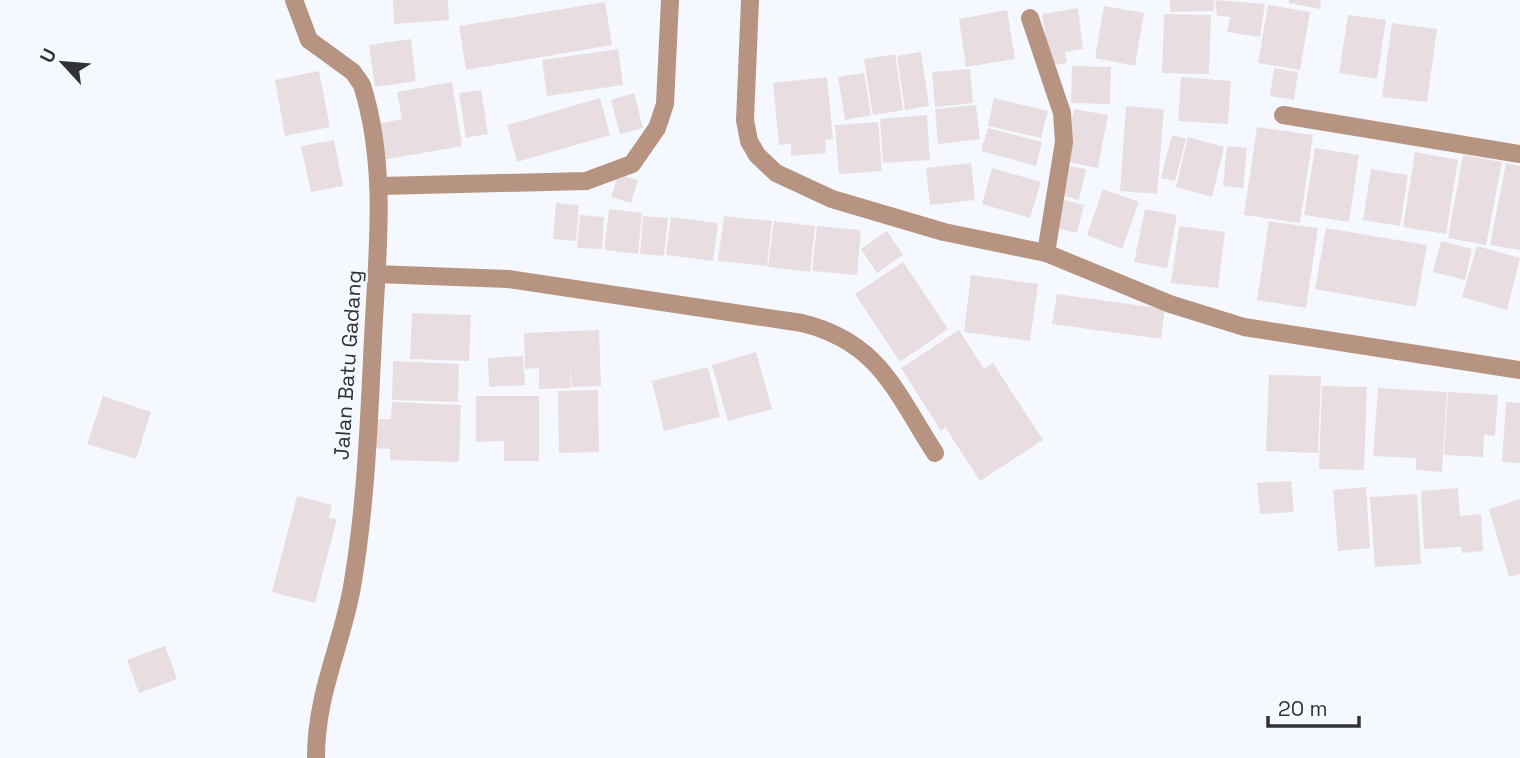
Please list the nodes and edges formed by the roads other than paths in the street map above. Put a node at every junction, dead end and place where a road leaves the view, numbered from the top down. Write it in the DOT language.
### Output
graph roads {
  1 [pos="294,0"];
  2 [pos="670,0"];
  3 [pos="750,0"];
  4 [pos="1030,18"];
  5 [pos="1283,115"];
  6 [pos="1520,154"];
  7 [pos="381,186"];
  8 [pos="1045,253"];
  9 [pos="376,274"];
  10 [pos="1520,370"];
  11 [pos="934,453"];
  12 [pos="316,758"];
  1 -- 7 [label="street, Jalan Batu Gadang"];
  2 -- 7 [label="street"];
  3 -- 8 [label="street"];
  4 -- 8 [label="street"];
  5 -- 6 [label="street"];
  7 -- 9 [label="street, Jalan Batu Gadang"];
  8 -- 10 [label="street"];
  9 -- 11 [label="street"];
  9 -- 12 [label="street, Jalan Batu Gadang"];
}
